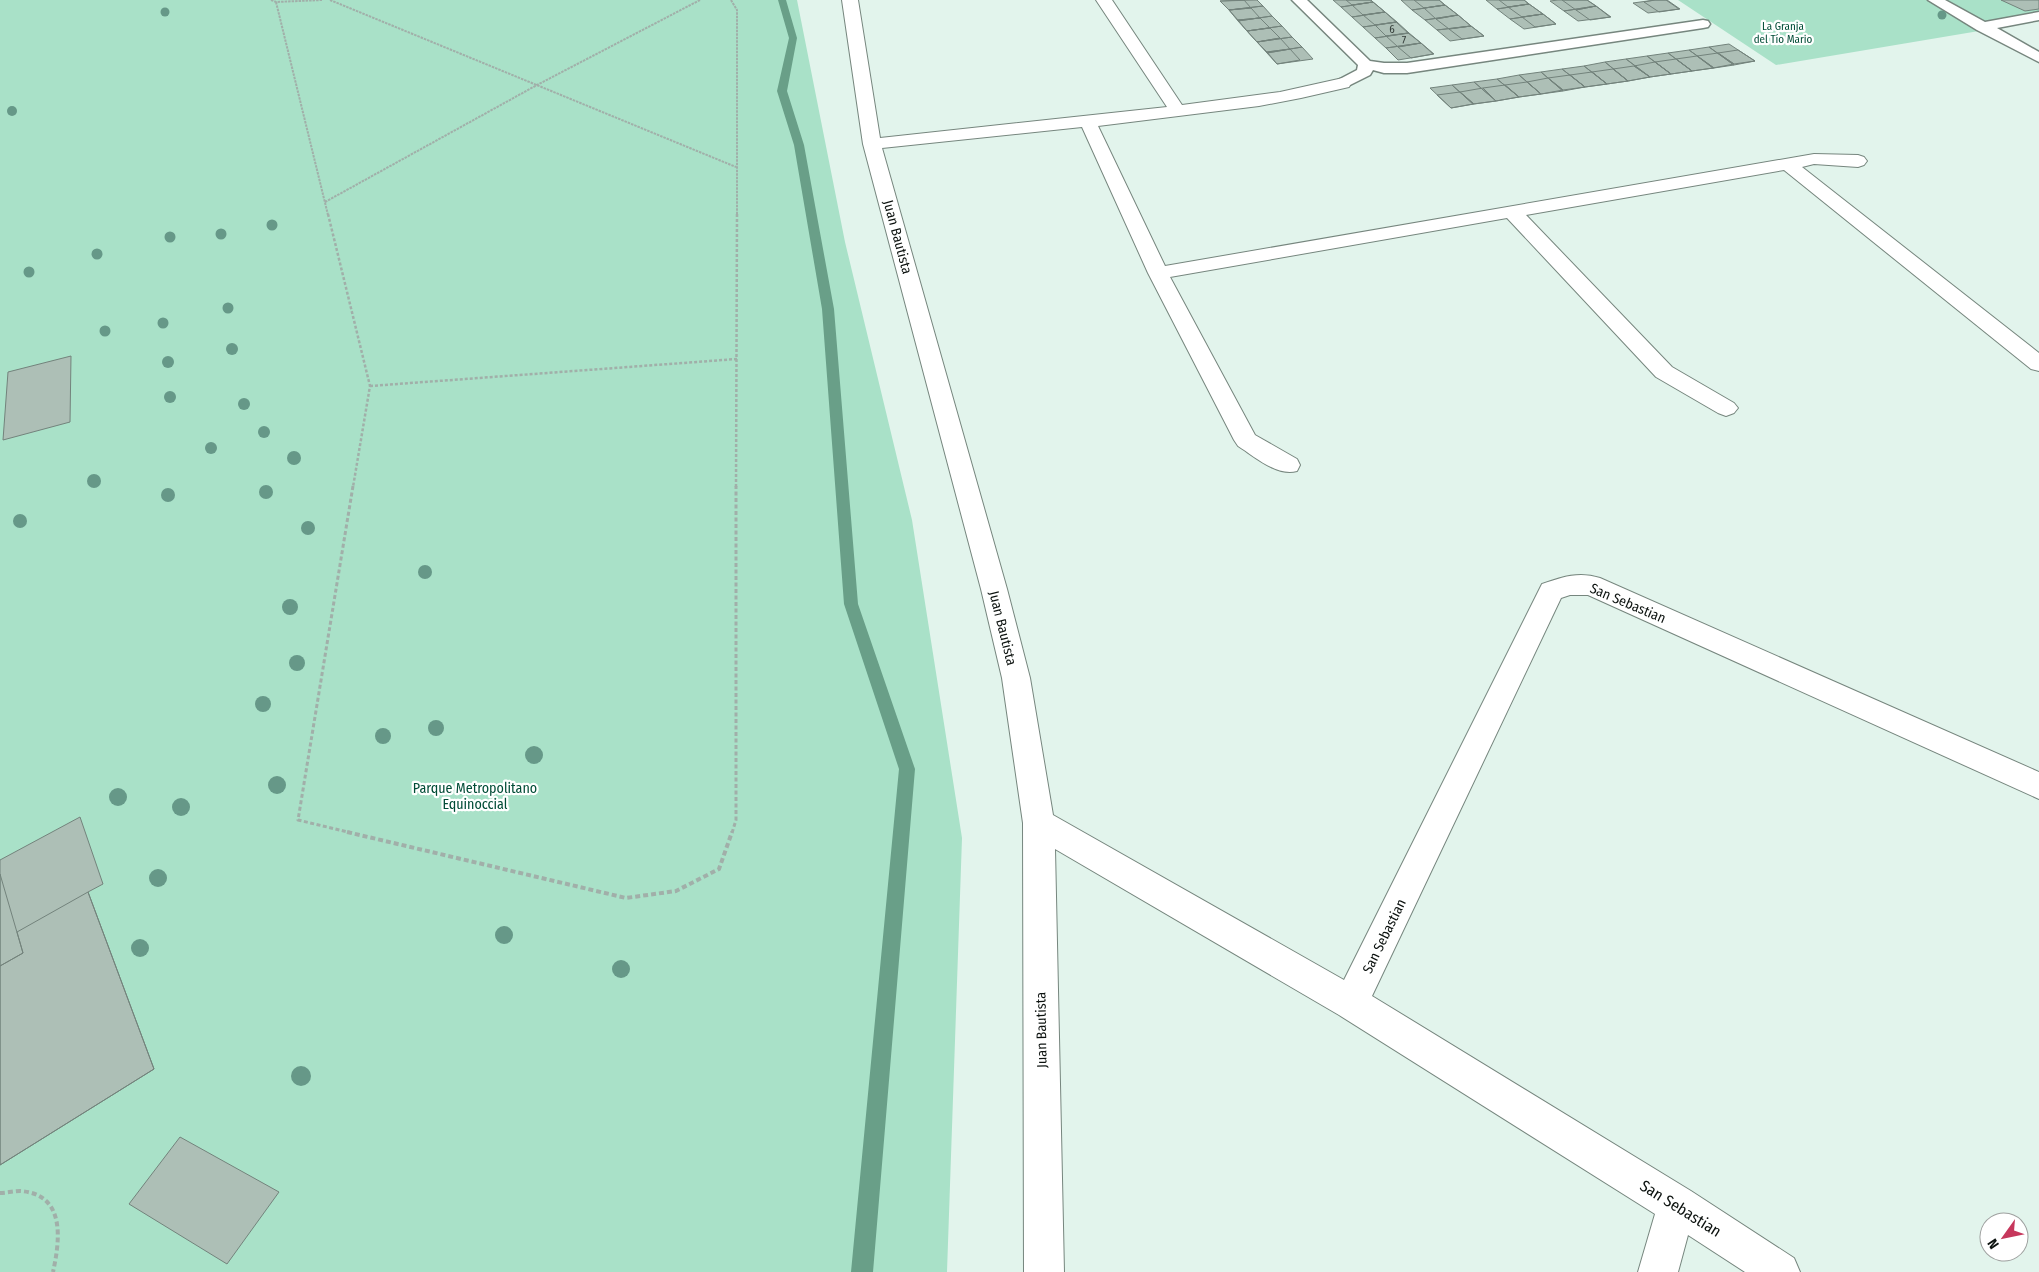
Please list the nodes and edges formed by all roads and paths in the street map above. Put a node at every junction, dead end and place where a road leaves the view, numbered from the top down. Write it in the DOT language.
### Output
graph roads {
  1 [pos="271,0"];
  2 [pos="322,0"];
  3 [pos="330,0"];
  4 [pos="700,0"];
  5 [pos="731,0"];
  6 [pos="850,0"];
  7 [pos="1104,0"];
  8 [pos="1299,0"];
  9 [pos="1934,0"];
  10 [pos="282,1"];
  11 [pos="276,2"];
  12 [pos="2039,16"];
  13 [pos="1703,24"];
  14 [pos="1982,26"];
  15 [pos="2039,58"];
  16 [pos="1365,64"];
  17 [pos="1342,83"];
  18 [pos="537,85"];
  19 [pos="1178,110"];
  20 [pos="1088,122"];
  21 [pos="872,144"];
  22 [pos="1858,161"];
  23 [pos="1789,165"];
  24 [pos="736,167"];
  25 [pos="325,202"];
  26 [pos="1511,211"];
  27 [pos="1158,273"];
  28 [pos="737,359"];
  29 [pos="2039,364"];
  30 [pos="370,386"];
  31 [pos="1726,408"];
  32 [pos="1288,465"];
  33 [pos="2039,786"];
  34 [pos="1039,823"];
  35 [pos="1351,1003"];
  36 [pos="0,1193"];
  37 [pos="1677,1205"];
  38 [pos="53,1272"];
  39 [pos="1044,1272"];
  40 [pos="1658,1272"];
  41 [pos="1780,1272"];
  1 -- 11 [label="path"];
  2 -- 10 [label="path"];
  3 -- 18 [label="path"];
  4 -- 18 [label="path"];
  5 -- 24 [label="path"];
  6 -- 21 [label="street, Juan Bautista"];
  7 -- 19 [label="street"];
  8 -- 16 [label="lane"];
  9 -- 14 [label="lane"];
  10 -- 11 [label="path"];
  11 -- 25 [label="path"];
  12 -- 14 [label="lane"];
  13 -- 16 [label="lane"];
  14 -- 15 [label="lane"];
  16 -- 17 [label="lane"];
  17 -- 19 [label="street"];
  18 -- 24 [label="path"];
  18 -- 25 [label="path"];
  19 -- 20 [label="street"];
  20 -- 21 [label="street"];
  20 -- 27 [label="street"];
  21 -- 34 [label="street, Juan Bautista"];
  22 -- 23 [label="street"];
  23 -- 26 [label="street"];
  23 -- 29 [label="street"];
  24 -- 28 [label="path"];
  25 -- 30 [label="path"];
  26 -- 27 [label="street"];
  26 -- 31 [label="street"];
  27 -- 32 [label="street"];
  28 -- 30 [label="path"];
  28 -- 30 [label="path"];
  33 -- 35 [label="street, San Sebastian"];
  34 -- 35 [label="street, San Sebastian"];
  34 -- 39 [label="street, Juan Bautista"];
  35 -- 37 [label="street, San Sebastian"];
  36 -- 38 [label="path"];
  37 -- 40 [label="street"];
  37 -- 41 [label="street, San Sebastian"];
}
